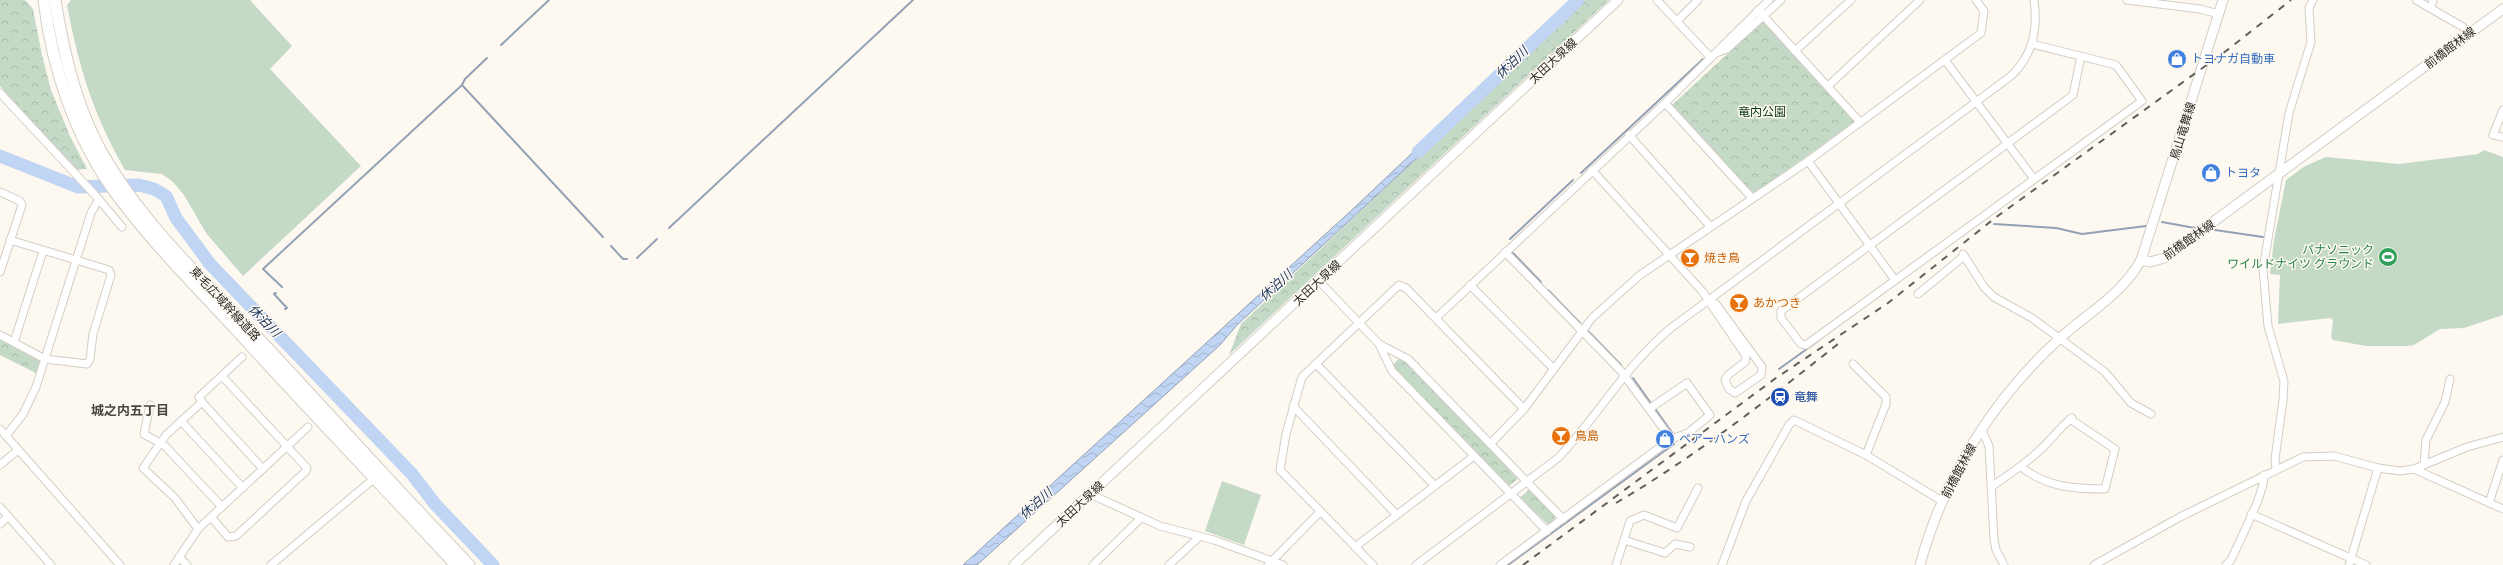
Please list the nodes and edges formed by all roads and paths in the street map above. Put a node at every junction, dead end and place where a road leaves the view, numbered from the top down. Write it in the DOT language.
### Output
graph roads {
  1 [pos="44,0"];
  2 [pos="55,0"];
  3 [pos="1618,0"];
  4 [pos="1657,0"];
  5 [pos="1698,0"];
  6 [pos="1769,0"];
  7 [pos="1781,0"];
  8 [pos="1851,0"];
  9 [pos="1920,0"];
  10 [pos="1976,0"];
  11 [pos="2034,0"];
  12 [pos="2127,0"];
  13 [pos="2223,0"];
  14 [pos="2313,0"];
  15 [pos="2416,0"];
  16 [pos="2433,0"];
  17 [pos="2431,8"];
  18 [pos="2503,9"];
  19 [pos="1758,10"];
  20 [pos="2219,14"];
  21 [pos="1763,16"];
  22 [pos="1676,21"];
  23 [pos="2469,34"];
  24 [pos="2032,44"];
  25 [pos="1795,52"];
  26 [pos="1714,56"];
  27 [pos="2080,56"];
  28 [pos="1945,60"];
  29 [pos="1828,86"];
  30 [pos="0,93"];
  31 [pos="1665,103"];
  32 [pos="1977,103"];
  33 [pos="2503,110"];
  34 [pos="1860,122"];
  35 [pos="1629,135"];
  36 [pos="2503,137"];
  37 [pos="2008,144"];
  38 [pos="1808,161"];
  39 [pos="1592,170"];
  40 [pos="109,174"];
  41 [pos="2279,175"];
  42 [pos="2034,179"];
  43 [pos="0,192"];
  44 [pos="97,197"];
  45 [pos="1752,198"];
  46 [pos="1839,203"];
  47 [pos="1710,226"];
  48 [pos="122,227"];
  49 [pos="10,240"];
  50 [pos="1871,245"];
  51 [pos="43,251"];
  52 [pos="1505,252"];
  53 [pos="1668,255"];
  54 [pos="2141,260"];
  55 [pos="76,261"];
  56 [pos="0,272"];
  57 [pos="1895,280"];
  58 [pos="1319,281"];
  59 [pos="1470,285"];
  60 [pos="1918,294"];
  61 [pos="1709,300"];
  62 [pos="1436,318"];
  63 [pos="1358,322"];
  64 [pos="1581,330"];
  65 [pos="0,335"];
  66 [pos="2058,339"];
  67 [pos="14,342"];
  68 [pos="1379,344"];
  69 [pos="242,357"];
  70 [pos="45,359"];
  71 [pos="1316,364"];
  72 [pos="1853,364"];
  73 [pos="1553,368"];
  74 [pos="1624,375"];
  75 [pos="222,376"];
  76 [pos="2450,379"];
  77 [pos="202,402"];
  78 [pos="150,405"];
  79 [pos="1293,406"];
  80 [pos="1524,409"];
  81 [pos="1649,409"];
  82 [pos="2151,414"];
  83 [pos="181,421"];
  84 [pos="308,427"];
  85 [pos="0,429"];
  86 [pos="1982,430"];
  87 [pos="6,436"];
  88 [pos="2503,437"];
  89 [pos="1670,440"];
  90 [pos="160,442"];
  91 [pos="1490,443"];
  92 [pos="287,447"];
  93 [pos="18,450"];
  94 [pos="1866,455"];
  95 [pos="1474,456"];
  96 [pos="2503,460"];
  97 [pos="2424,464"];
  98 [pos="0,465"];
  99 [pos="2021,467"];
  100 [pos="2378,468"];
  101 [pos="263,469"];
  102 [pos="2414,469"];
  103 [pos="2276,470"];
  104 [pos="378,475"];
  105 [pos="2264,475"];
  106 [pos="1528,482"];
  107 [pos="1434,485"];
  108 [pos="1991,487"];
  109 [pos="243,488"];
  110 [pos="1698,488"];
  111 [pos="1090,494"];
  112 [pos="1511,494"];
  113 [pos="1942,501"];
  114 [pos="2489,503"];
  115 [pos="0,507"];
  116 [pos="222,507"];
  117 [pos="2503,509"];
  118 [pos="1320,512"];
  119 [pos="1396,514"];
  120 [pos="2251,514"];
  121 [pos="8,516"];
  122 [pos="212,518"];
  123 [pos="1141,518"];
  124 [pos="1563,519"];
  125 [pos="0,524"];
  126 [pos="198,529"];
  127 [pos="1547,531"];
  128 [pos="1199,537"];
  129 [pos="1624,540"];
  130 [pos="1355,547"];
  131 [pos="1690,547"];
  132 [pos="179,557"];
  133 [pos="117,562"];
  134 [pos="2350,562"];
  135 [pos="1270,563"];
  136 [pos="51,565"];
  137 [pos="108,565"];
  138 [pos="174,565"];
  139 [pos="187,565"];
  140 [pos="271,565"];
  141 [pos="456,565"];
  142 [pos="469,565"];
  143 [pos="1014,565"];
  144 [pos="1093,565"];
  145 [pos="1169,565"];
  146 [pos="1283,565"];
  147 [pos="1373,565"];
  148 [pos="1416,565"];
  149 [pos="1500,565"];
  150 [pos="1616,565"];
  151 [pos="1722,565"];
  152 [pos="1920,565"];
  153 [pos="2004,565"];
  154 [pos="2094,565"];
  155 [pos="2226,565"];
  156 [pos="2366,565"];
  1 -- 40 [label="highway, 東毛広域幹線道路"];
  2 -- 40 [label="highway, 東毛広域幹線道路"];
  3 -- 58 [label="main road, 太田大泉線"];
  4 -- 22 [label="street"];
  5 -- 22 [label="street"];
  6 -- 19 [label="street"];
  7 -- 21 [label="street"];
  8 -- 25 [label="street"];
  9 -- 29 [label="street"];
  10 -- 28 [label="street"];
  11 -- 24 [label="street"];
  12 -- 20 [label="street"];
  13 -- 20 [label="main road, 鳥山竜舞線"];
  14 -- 41 [label="street"];
  15 -- 17 [label="street"];
  16 -- 17 [label="street"];
  17 -- 23 [label="street"];
  18 -- 23 [label="main road, 前橋館林線"];
  19 -- 21 [label="street"];
  19 -- 26 [label="street"];
  20 -- 54 [label="main road, 鳥山竜舞線"];
  21 -- 25 [label="street"];
  21 -- 26 [label="street"];
  22 -- 26 [label="street"];
  23 -- 41 [label="main road, 前橋館林線"];
  24 -- 27 [label="street"];
  24 -- 32 [label="street"];
  25 -- 29 [label="street"];
  26 -- 31 [label="street"];
  27 -- 37 [label="street"];
  27 -- 42 [label="street"];
  28 -- 32 [label="street"];
  28 -- 34 [label="street"];
  29 -- 34 [label="street"];
  30 -- 44 [label="street"];
  31 -- 35 [label="street"];
  31 -- 45 [label="street"];
  32 -- 37 [label="street"];
  32 -- 46 [label="street"];
  33 -- 36 [label="street"];
  34 -- 38 [label="street"];
  35 -- 39 [label="street"];
  35 -- 47 [label="street"];
  37 -- 42 [label="street"];
  37 -- 50 [label="street"];
  38 -- 45 [label="street"];
  38 -- 46 [label="street"];
  39 -- 52 [label="street"];
  39 -- 53 [label="street"];
  40 -- 104 [label="highway, 東毛広域幹線道路"];
  41 -- 54 [label="main road, 前橋館林線"];
  41 -- 103 [label="street"];
  42 -- 57 [label="street"];
  43 -- 49 [label="street"];
  44 -- 48 [label="street"];
  44 -- 55 [label="street"];
  45 -- 47 [label="street"];
  46 -- 50 [label="street"];
  46 -- 61 [label="street"];
  47 -- 53 [label="street"];
  49 -- 51 [label="street"];
  49 -- 56 [label="street"];
  50 -- 57 [label="street"];
  50 -- 57 [label="street"];
  51 -- 55 [label="street"];
  51 -- 67 [label="street"];
  52 -- 59 [label="street"];
  52 -- 64 [label="street"];
  53 -- 61 [label="street"];
  53 -- 64 [label="street"];
  54 -- 66 [label="main road, 前橋館林線"];
  55 -- 70 [label="street"];
  55 -- 70 [label="street"];
  58 -- 63 [label="street"];
  58 -- 111 [label="main road, 太田大泉線"];
  59 -- 62 [label="street"];
  59 -- 73 [label="street"];
  60 -- 66 [label="street"];
  61 -- 61 [label="street"];
  61 -- 74 [label="street"];
  62 -- 63 [label="street"];
  62 -- 80 [label="street"];
  63 -- 68 [label="street"];
  63 -- 71 [label="street"];
  64 -- 73 [label="street"];
  64 -- 74 [label="street"];
  65 -- 67 [label="street"];
  66 -- 82 [label="street"];
  66 -- 86 [label="main road, 前橋館林線"];
  67 -- 70 [label="street"];
  68 -- 91 [label="street"];
  68 -- 95 [label="street"];
  69 -- 75 [label="street"];
  70 -- 87 [label="street"];
  71 -- 79 [label="street"];
  71 -- 107 [label="street"];
  72 -- 94 [label="street"];
  73 -- 80 [label="street"];
  74 -- 81 [label="street"];
  74 -- 106 [label="street"];
  75 -- 77 [label="street"];
  75 -- 92 [label="street"];
  76 -- 97 [label="street"];
  77 -- 83 [label="street"];
  77 -- 101 [label="street"];
  78 -- 90 [label="street"];
  79 -- 118 [label="street"];
  79 -- 119 [label="street"];
  80 -- 91 [label="street"];
  81 -- 89 [label="street"];
  81 -- 89 [label="street"];
  83 -- 90 [label="street"];
  83 -- 109 [label="street"];
  84 -- 92 [label="street"];
  85 -- 87 [label="street"];
  86 -- 108 [label="street"];
  86 -- 113 [label="main road, 前橋館林線"];
  87 -- 93 [label="street"];
  88 -- 97 [label="street"];
  89 -- 124 [label="street"];
  90 -- 116 [label="street"];
  90 -- 126 [label="street"];
  91 -- 106 [label="street"];
  92 -- 101 [label="street"];
  92 -- 122 [label="street"];
  93 -- 98 [label="street"];
  93 -- 133 [label="street"];
  94 -- 113 [label="street"];
  94 -- 151 [label="street"];
  95 -- 107 [label="street"];
  95 -- 112 [label="street"];
  96 -- 114 [label="street"];
  97 -- 102 [label="street"];
  99 -- 99 [label="street"];
  99 -- 108 [label="street"];
  100 -- 102 [label="street"];
  100 -- 103 [label="street"];
  100 -- 134 [label="street"];
  101 -- 109 [label="street"];
  102 -- 114 [label="street"];
  103 -- 105 [label="street"];
  104 -- 140 [label="street"];
  104 -- 141 [label="highway, 東毛広域幹線道路"];
  104 -- 142 [label="highway, 東毛広域幹線道路"];
  105 -- 120 [label="street"];
  105 -- 154 [label="street"];
  106 -- 112 [label="street"];
  106 -- 124 [label="street"];
  107 -- 119 [label="street"];
  108 -- 153 [label="street"];
  109 -- 116 [label="street"];
  110 -- 129 [label="street"];
  111 -- 123 [label="street"];
  111 -- 143 [label="main road, 太田大泉線"];
  112 -- 127 [label="street"];
  112 -- 148 [label="street"];
  113 -- 152 [label="main road, 前橋館林線"];
  114 -- 117 [label="street"];
  115 -- 121 [label="street"];
  116 -- 122 [label="street"];
  118 -- 130 [label="street"];
  118 -- 135 [label="street"];
  119 -- 130 [label="street"];
  120 -- 134 [label="street"];
  120 -- 155 [label="street"];
  121 -- 125 [label="street"];
  121 -- 136 [label="street"];
  122 -- 126 [label="street"];
  123 -- 128 [label="street"];
  123 -- 144 [label="street"];
  124 -- 127 [label="street"];
  126 -- 132 [label="street"];
  127 -- 149 [label="street"];
  128 -- 135 [label="street"];
  128 -- 145 [label="street"];
  129 -- 131 [label="street"];
  129 -- 150 [label="street"];
  130 -- 147 [label="street"];
  132 -- 138 [label="street"];
  132 -- 139 [label="street"];
  133 -- 137 [label="street"];
  134 -- 156 [label="street"];
  135 -- 146 [label="street"];
}
